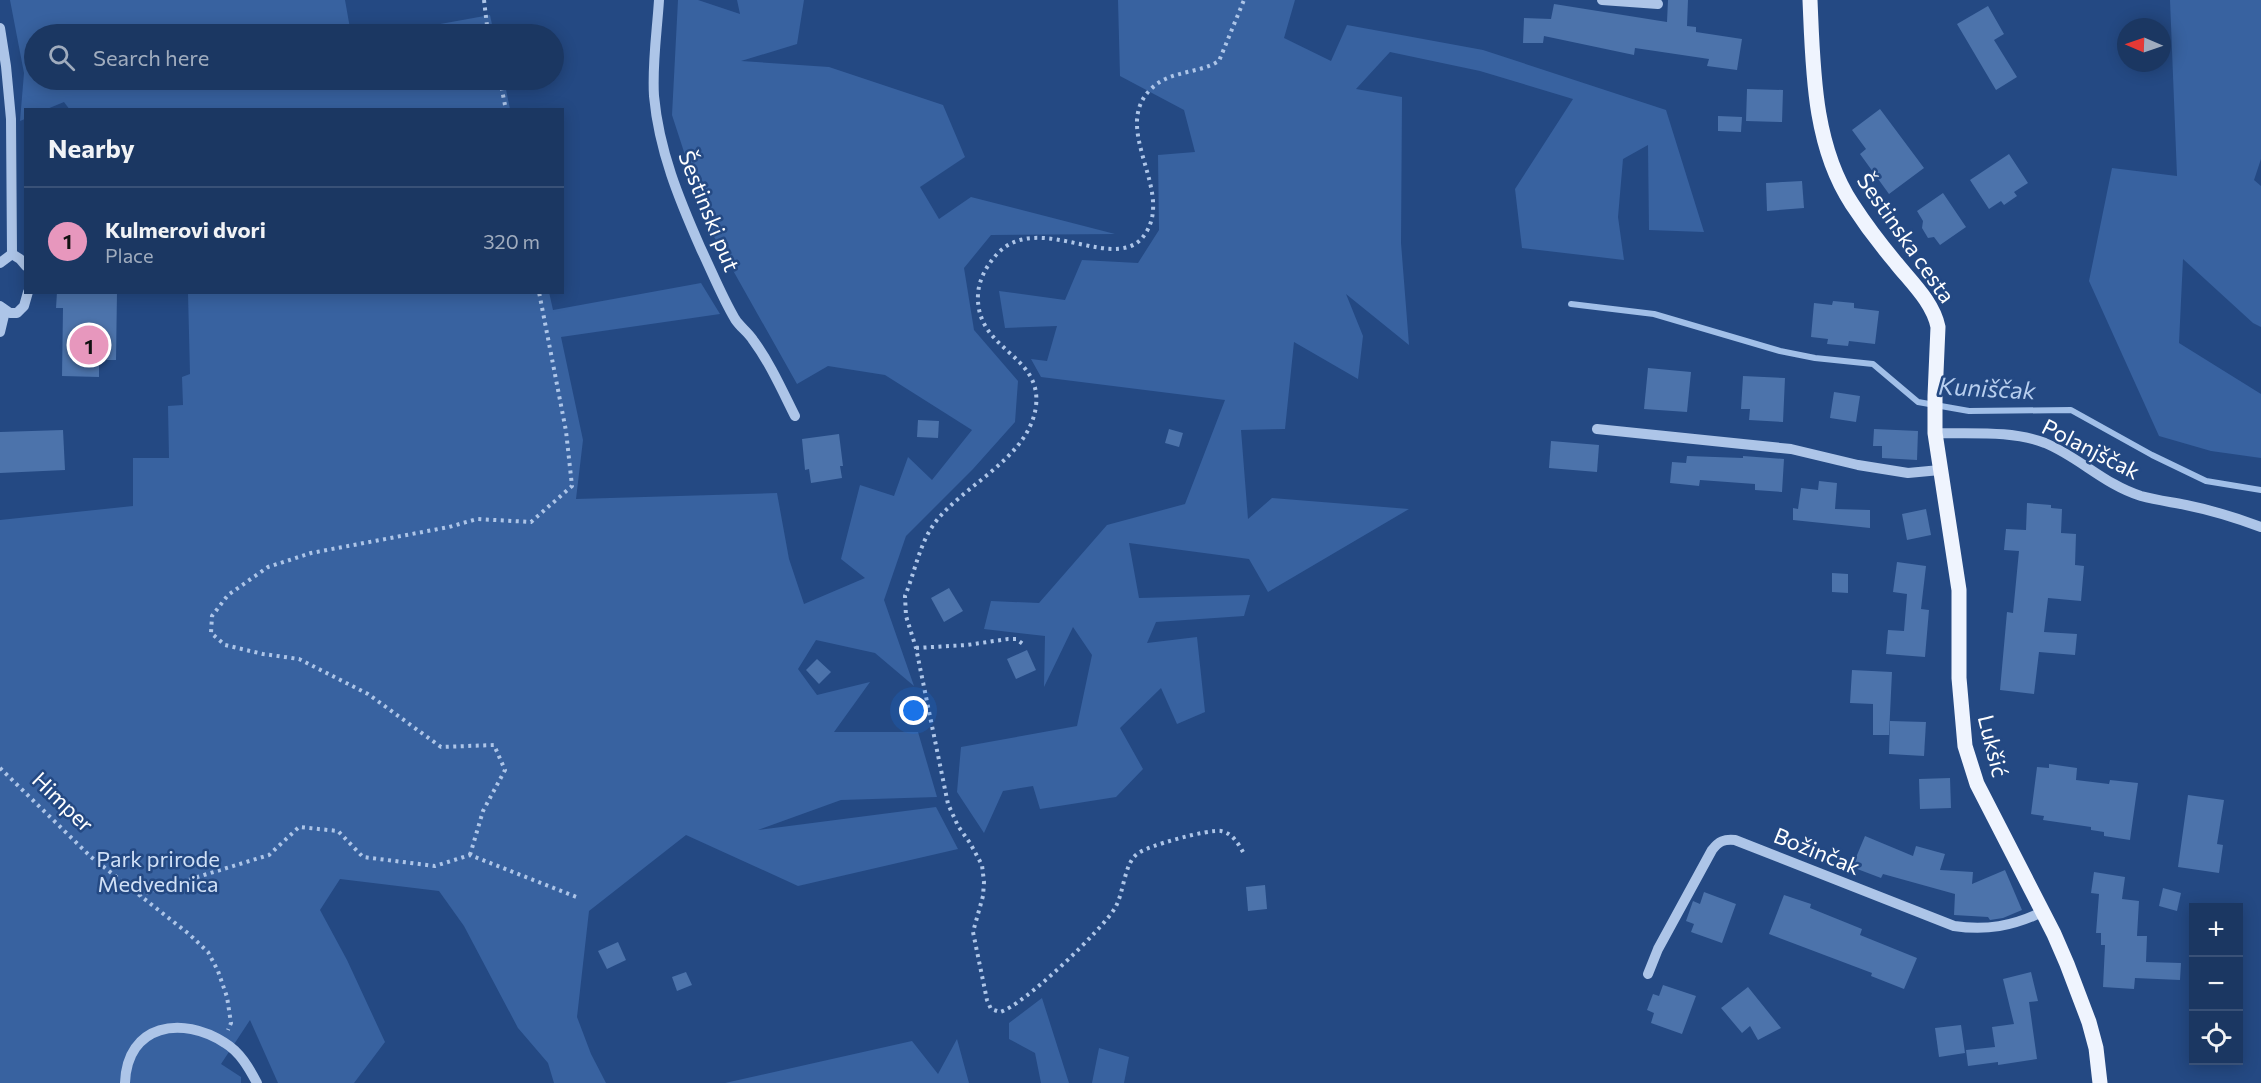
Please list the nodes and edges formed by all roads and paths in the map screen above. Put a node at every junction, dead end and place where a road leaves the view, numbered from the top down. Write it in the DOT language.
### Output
graph roads {
  1 [pos="484,0"];
  2 [pos="659,0"];
  3 [pos="1244,0"];
  4 [pos="1602,0"];
  5 [pos="1810,0"];
  6 [pos="1658,4"];
  7 [pos="487,24"];
  8 [pos="0,28"];
  9 [pos="502,90"];
  10 [pos="506,108"];
  11 [pos="12,254"];
  12 [pos="0,263"];
  13 [pos="24,264"];
  14 [pos="27,294"];
  15 [pos="539,294"];
  16 [pos="2,308"];
  17 [pos="0,332"];
  18 [pos="1935,396"];
  19 [pos="795,416"];
  20 [pos="1597,429"];
  21 [pos="1935,433"];
  22 [pos="1940,470"];
  23 [pos="2261,526"];
  24 [pos="1023,644"];
  25 [pos="916,648"];
  26 [pos="0,768"];
  27 [pos="1243,852"];
  28 [pos="470,855"];
  29 [pos="139,895"];
  30 [pos="579,898"];
  31 [pos="2042,912"];
  32 [pos="1648,974"];
  33 [pos="225,1042"];
  34 [pos="125,1083"];
  35 [pos="257,1083"];
  36 [pos="2100,1083"];
  1 -- 7 [label="path"];
  2 -- 19 [label="street, Šestinski put"];
  3 -- 25 [label="path"];
  4 -- 6 [label="street"];
  5 -- 18 [label="main road, Šestinska cesta"];
  8 -- 11 [label="street"];
  9 -- 10 [label="path"];
  11 -- 12 [label="street"];
  11 -- 13 [label="street"];
  14 -- 16 [label="street"];
  15 -- 28 [label="path"];
  16 -- 17 [label="street"];
  18 -- 21 [label="main road, Lukšić"];
  20 -- 22 [label="street"];
  21 -- 22 [label="main road, Lukšić"];
  21 -- 23 [label="street, Polanjščak"];
  22 -- 31 [label="main road, Lukšić"];
  24 -- 25 [label="path"];
  25 -- 27 [label="path"];
  26 -- 29 [label="path, Himper"];
  28 -- 29 [label="path"];
  28 -- 30 [label="path"];
  29 -- 33 [label="path, Himper"];
  31 -- 32 [label="street, Božinčak"];
  31 -- 36 [label="main road, Lukšić"];
  33 -- 34 [label="street"];
  33 -- 35 [label="street"];
}
